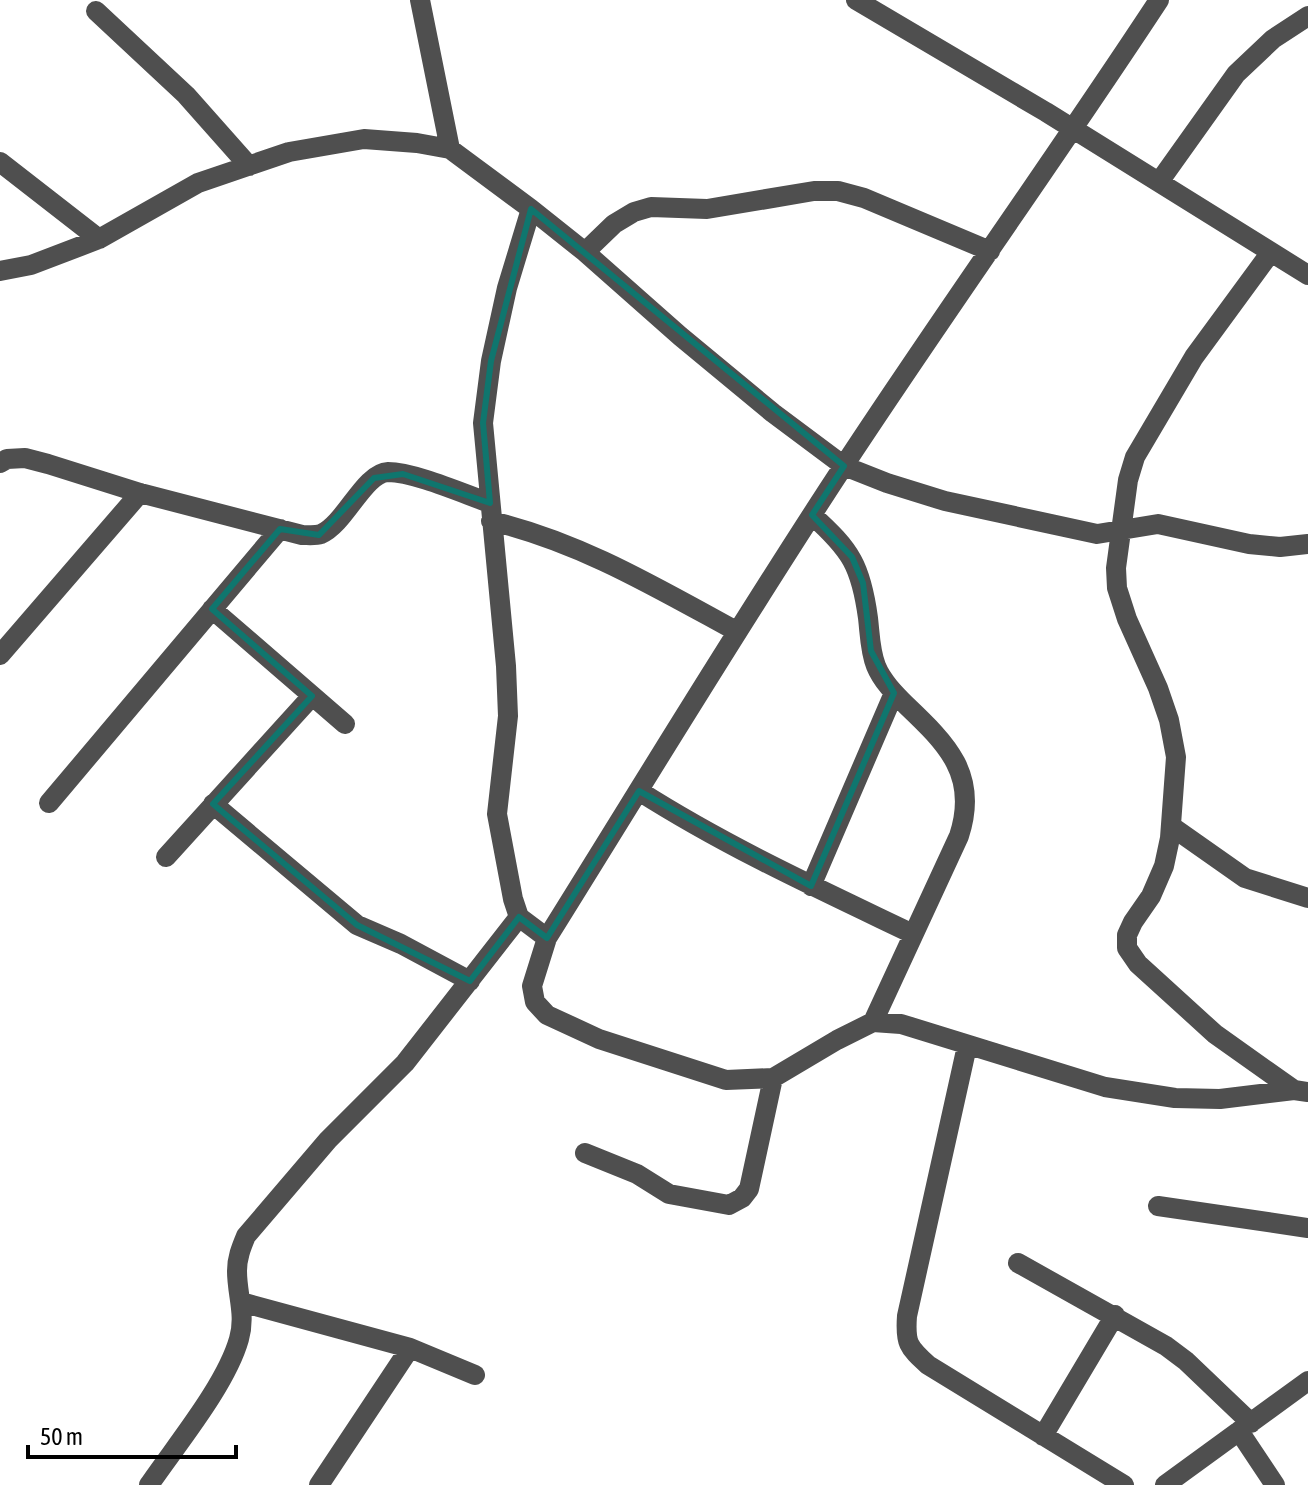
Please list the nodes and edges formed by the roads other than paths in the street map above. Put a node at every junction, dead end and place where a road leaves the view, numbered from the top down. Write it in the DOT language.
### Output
graph roads {
  1 [pos="420,0"];
  2 [pos="856,0"];
  3 [pos="1159,0"];
  4 [pos="96,11"];
  5 [pos="1308,16"];
  6 [pos="1074,130"];
  7 [pos="450,149"];
  8 [pos="0,162"];
  9 [pos="249,166"];
  10 [pos="1159,182"];
  11 [pos="531,209"];
  12 [pos="99,239"];
  13 [pos="990,251"];
  14 [pos="585,252"];
  15 [pos="1271,252"];
  16 [pos="0,271"];
  17 [pos="1308,275"];
  18 [pos="0,463"];
  19 [pos="844,466"];
  20 [pos="140,493"];
  21 [pos="491,512"];
  22 [pos="812,515"];
  23 [pos="280,529"];
  24 [pos="1123,531"];
  25 [pos="1308,544"];
  26 [pos="212,609"];
  27 [pos="736,631"];
  28 [pos="0,655"];
  29 [pos="894,693"];
  30 [pos="312,696"];
  31 [pos="345,724"];
  32 [pos="639,791"];
  33 [pos="49,803"];
  34 [pos="213,804"];
  35 [pos="1171,826"];
  36 [pos="166,857"];
  37 [pos="811,886"];
  38 [pos="1308,898"];
  39 [pos="519,917"];
  40 [pos="913,934"];
  41 [pos="547,938"];
  42 [pos="470,981"];
  43 [pos="873,1022"];
  44 [pos="967,1046"];
  45 [pos="773,1078"];
  46 [pos="1301,1091"];
  47 [pos="585,1153"];
  48 [pos="1158,1206"];
  49 [pos="1308,1228"];
  50 [pos="1018,1263"];
  51 [pos="241,1302"];
  52 [pos="1115,1315"];
  53 [pos="410,1348"];
  54 [pos="475,1375"];
  55 [pos="1308,1381"];
  56 [pos="1245,1427"];
  57 [pos="1043,1436"];
  58 [pos="149,1485"];
  59 [pos="319,1485"];
  60 [pos="1124,1485"];
  61 [pos="1165,1485"];
  62 [pos="1275,1485"];
  1 -- 7 [label="street"];
  2 -- 6 [label="street"];
  3 -- 6 [label="street"];
  4 -- 9 [label="street"];
  5 -- 10 [label="street"];
  6 -- 10 [label="street"];
  6 -- 13 [label="street"];
  7 -- 9 [label="street"];
  7 -- 11 [label="street"];
  8 -- 12 [label="street"];
  9 -- 12 [label="street"];
  10 -- 15 [label="street"];
  11 -- 14 [label="street"];
  11 -- 21 [label="street"];
  12 -- 16 [label="street"];
  13 -- 14 [label="street"];
  13 -- 19 [label="street"];
  14 -- 19 [label="street"];
  15 -- 17 [label="street"];
  15 -- 24 [label="street"];
  18 -- 20 [label="street"];
  19 -- 22 [label="street"];
  19 -- 24 [label="street"];
  20 -- 23 [label="street"];
  20 -- 28 [label="street"];
  21 -- 23 [label="street"];
  21 -- 27 [label="street"];
  21 -- 39 [label="street"];
  22 -- 27 [label="street"];
  22 -- 29 [label="street"];
  23 -- 26 [label="street"];
  24 -- 25 [label="street"];
  24 -- 35 [label="street"];
  26 -- 30 [label="street"];
  26 -- 33 [label="street"];
  27 -- 32 [label="street"];
  29 -- 37 [label="street"];
  29 -- 40 [label="street"];
  30 -- 31 [label="street"];
  30 -- 34 [label="street"];
  32 -- 37 [label="street"];
  32 -- 41 [label="street"];
  34 -- 36 [label="street"];
  34 -- 42 [label="street"];
  35 -- 38 [label="street"];
  35 -- 46 [label="street"];
  37 -- 40 [label="street"];
  39 -- 41 [label="street"];
  39 -- 42 [label="street"];
  40 -- 43 [label="street"];
  41 -- 45 [label="street"];
  42 -- 51 [label="street"];
  43 -- 44 [label="street"];
  43 -- 45 [label="street"];
  44 -- 46 [label="street"];
  44 -- 57 [label="street"];
  45 -- 47 [label="street"];
  48 -- 49 [label="street"];
  50 -- 52 [label="street"];
  51 -- 53 [label="street"];
  51 -- 58 [label="street"];
  52 -- 56 [label="street"];
  52 -- 57 [label="street"];
  53 -- 54 [label="street"];
  53 -- 59 [label="street"];
  55 -- 56 [label="street"];
  56 -- 61 [label="street"];
  56 -- 62 [label="street"];
  57 -- 60 [label="street"];
}
